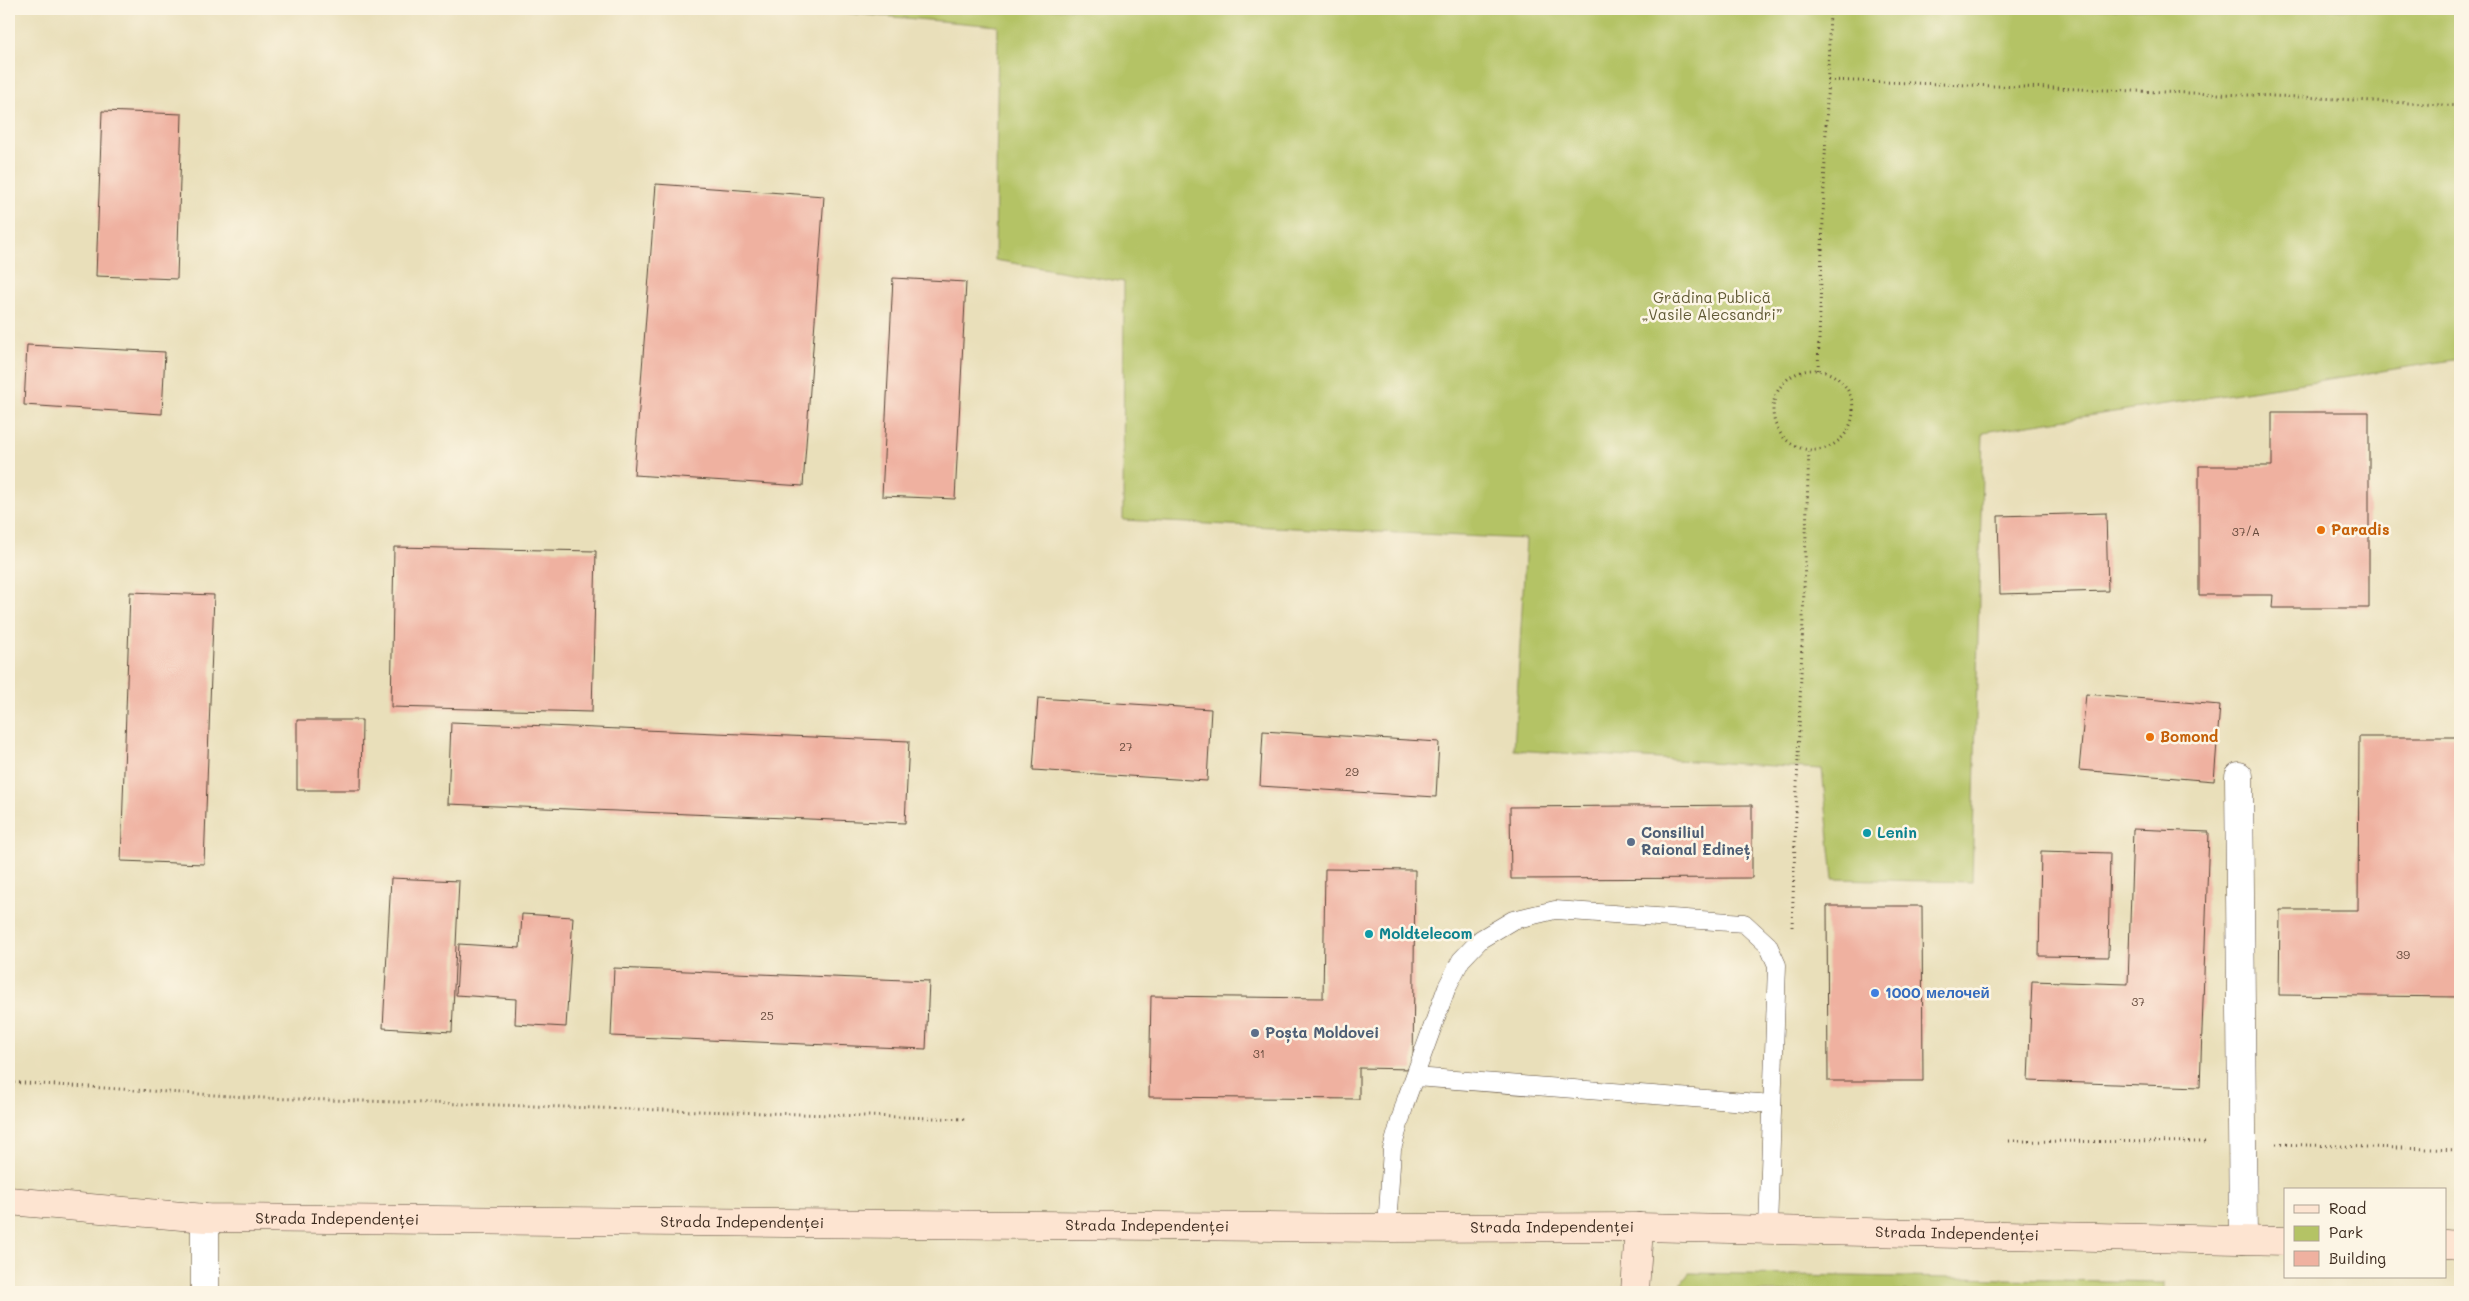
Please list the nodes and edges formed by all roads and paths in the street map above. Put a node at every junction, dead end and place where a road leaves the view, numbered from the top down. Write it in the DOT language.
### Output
graph roads {
  1 [pos="1830,9"];
  2 [pos="1828,80"];
  3 [pos="2460,106"];
  4 [pos="1818,370"];
  5 [pos="1809,450"];
  6 [pos="2238,776"];
  7 [pos="1792,934"];
  8 [pos="1415,1077"];
  9 [pos="9,1082"];
  10 [pos="1772,1104"];
  11 [pos="968,1118"];
  12 [pos="9,1201"];
  13 [pos="204,1218"];
  14 [pos="1639,1227"];
  15 [pos="1387,1228"];
  16 [pos="1768,1230"];
  17 [pos="2243,1240"];
  18 [pos="2284,1241"];
  19 [pos="2446,1244"];
  20 [pos="2460,1244"];
  21 [pos="205,1292"];
  22 [pos="1636,1292"];
  1 -- 2 [label="path"];
  2 -- 3 [label="path"];
  2 -- 4 [label="path"];
  4 -- 5 [label="path"];
  4 -- 5 [label="path"];
  5 -- 7 [label="path"];
  6 -- 17 [label="street"];
  8 -- 10 [label="lane"];
  8 -- 10 [label="lane"];
  8 -- 15 [label="lane"];
  9 -- 11 [label="path"];
  10 -- 16 [label="lane"];
  12 -- 13 [label="main road, Strada Independenței"];
  13 -- 15 [label="main road, Strada Independenței"];
  13 -- 21 [label="street"];
  14 -- 15 [label="main road, Strada Independenței"];
  14 -- 16 [label="main road, Strada Independenței"];
  14 -- 22 [label="main road"];
  16 -- 17 [label="main road, Strada Independenței"];
  17 -- 18 [label="main road, Strada Independenței"];
  19 -- 20 [label="main road"];
}
